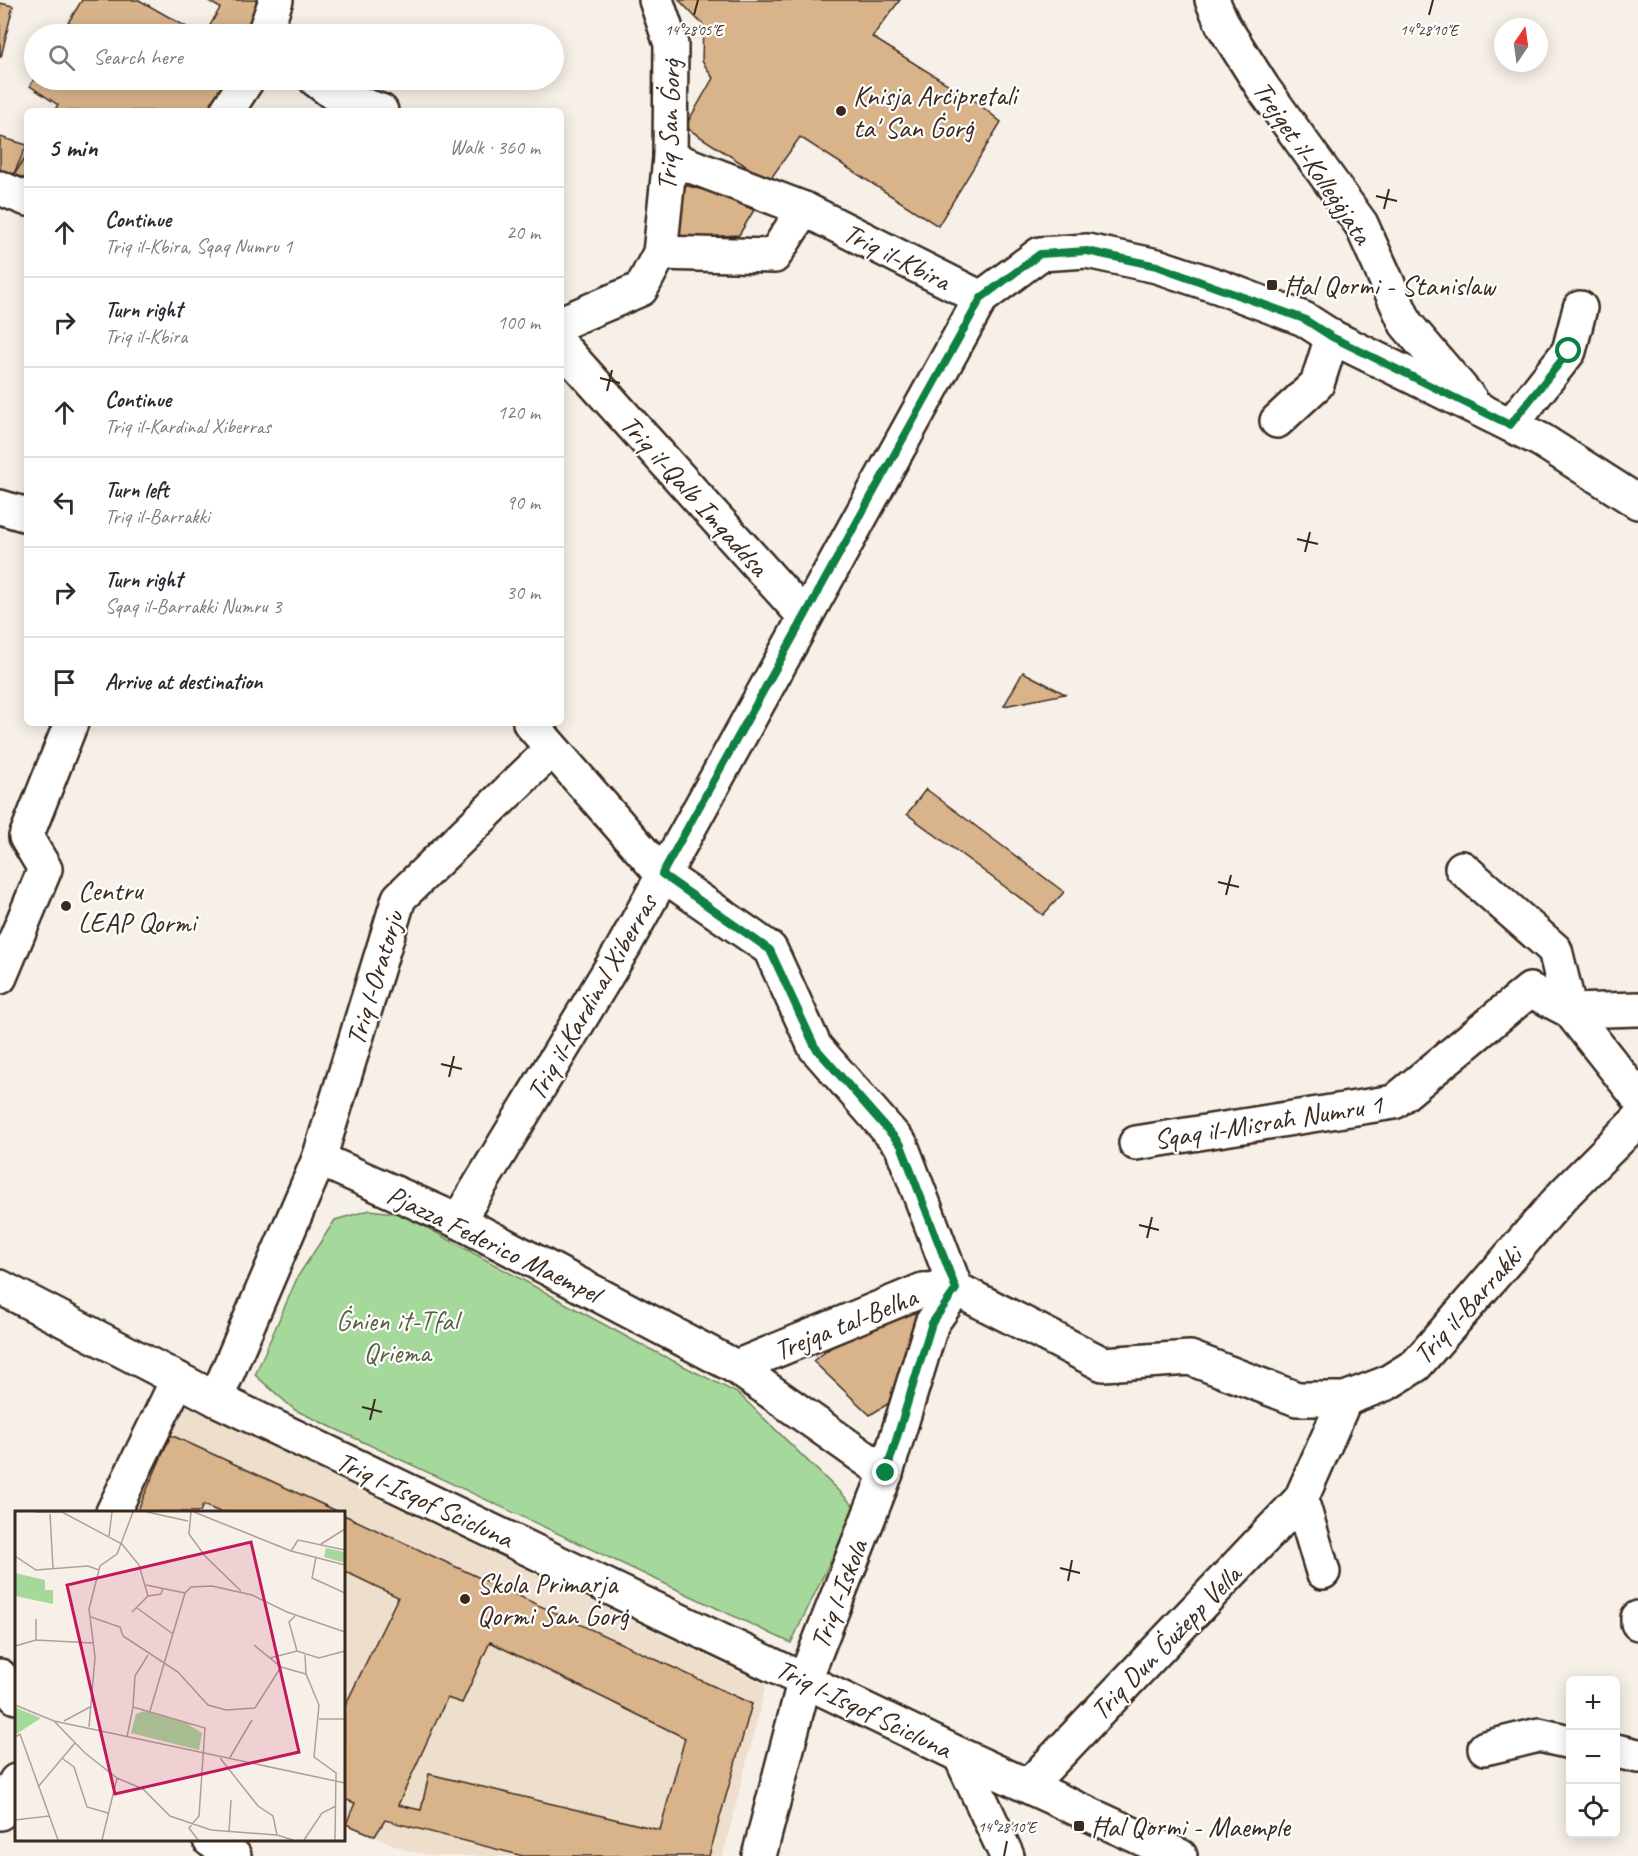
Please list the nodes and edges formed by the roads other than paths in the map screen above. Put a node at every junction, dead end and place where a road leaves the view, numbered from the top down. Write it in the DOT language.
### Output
graph roads {
  1 [pos="276,0"];
  2 [pos="656,0"];
  3 [pos="1212,0"];
  4 [pos="268,24"];
  5 [pos="241,90"];
  6 [pos="329,90"];
  7 [pos="229,108"];
  8 [pos="372,108"];
  9 [pos="670,158"];
  10 [pos="0,188"];
  11 [pos="24,198"];
  12 [pos="804,209"];
  13 [pos="660,253"];
  14 [pos="981,298"];
  15 [pos="1580,308"];
  16 [pos="564,322"];
  17 [pos="1332,337"];
  18 [pos="564,349"];
  19 [pos="1479,409"];
  20 [pos="1277,422"];
  21 [pos="1510,425"];
  22 [pos="1638,502"];
  23 [pos="0,507"];
  24 [pos="24,514"];
  25 [pos="805,617"];
  26 [pos="70,726"];
  27 [pos="533,726"];
  28 [pos="552,749"];
  29 [pos="1462,868"];
  30 [pos="662,874"];
  31 [pos="0,977"];
  32 [pos="1638,1009"];
  33 [pos="1570,1011"];
  34 [pos="1638,1097"];
  35 [pos="1638,1120"];
  36 [pos="1136,1143"];
  37 [pos="319,1159"];
  38 [pos="458,1221"];
  39 [pos="0,1287"];
  40 [pos="956,1289"];
  41 [pos="736,1367"];
  42 [pos="178,1379"];
  43 [pos="216,1399"];
  44 [pos="1345,1399"];
  45 [pos="886,1473"];
  46 [pos="1301,1499"];
  47 [pos="113,1511"];
  48 [pos="1323,1572"];
  49 [pos="1638,1618"];
  50 [pos="1638,1623"];
  51 [pos="805,1678"];
  52 [pos="1566,1741"];
  53 [pos="1485,1748"];
  54 [pos="1620,1753"];
  55 [pos="960,1755"];
  56 [pos="1638,1756"];
  57 [pos="15,1783"];
  58 [pos="1029,1785"];
  59 [pos="0,1813"];
  60 [pos="213,1841"];
  61 [pos="234,1856"];
  62 [pos="759,1856"];
  63 [pos="1007,1856"];
  64 [pos="1180,1856"];
  1 -- 4 [label="street"];
  2 -- 9 [label="street, Triq San Ġorġ"];
  3 -- 19 [label="street, Trejqet il-Kolleġġjata"];
  5 -- 7 [label="street"];
  6 -- 8 [label="street"];
  9 -- 12 [label="street, Triq il-Kbira"];
  9 -- 13 [label="street, Triq San Ġorġ"];
  10 -- 11 [label="street"];
  12 -- 13 [label="street"];
  12 -- 14 [label="street, Triq il-Kbira"];
  13 -- 16 [label="street, Triq San Ġorġ"];
  14 -- 17 [label="street, Triq il-Kbira"];
  14 -- 25 [label="street, Triq il-Kardinal Xiberras"];
  15 -- 21 [label="street"];
  17 -- 19 [label="street, Triq il-Kbira"];
  17 -- 20 [label="street"];
  18 -- 25 [label="street, Triq il-Qalb Imqaddsa"];
  19 -- 21 [label="street, Triq il-Kbira"];
  21 -- 22 [label="street, Triq il-Kbira"];
  23 -- 24 [label="street"];
  25 -- 30 [label="street, Triq il-Kardinal Xiberras"];
  26 -- 31 [label="street"];
  27 -- 28 [label="street"];
  28 -- 30 [label="street"];
  28 -- 37 [label="street, Triq l-Oratorju"];
  29 -- 33 [label="street"];
  30 -- 38 [label="street, Triq il-Kardinal Xiberras"];
  30 -- 40 [label="street"];
  32 -- 33 [label="street"];
  33 -- 34 [label="street"];
  33 -- 36 [label="street, Sqaq il-Misraħ Numru 1"];
  35 -- 44 [label="street, Triq il-Barrakki"];
  37 -- 38 [label="street, Pjazza Federico Maempel"];
  37 -- 43 [label="street"];
  38 -- 41 [label="street, Pjazza Federico Maempel"];
  39 -- 42 [label="street, Triq l-Isqof Scicluna"];
  40 -- 41 [label="street, Trejqa tal-Belha"];
  40 -- 44 [label="street, Triq il-Barrakki"];
  40 -- 45 [label="street, Triq l-Iskola"];
  41 -- 45 [label="street, Pjazza Federico Maempel"];
  42 -- 43 [label="street, Triq l-Isqof Scicluna"];
  42 -- 47 [label="street"];
  43 -- 51 [label="street, Triq l-Isqof Scicluna"];
  44 -- 46 [label="street, Triq Dun Ġużepp Vella"];
  45 -- 51 [label="street, Triq l-Iskola"];
  46 -- 48 [label="street"];
  46 -- 58 [label="street, Triq Dun Ġużepp Vella"];
  49 -- 50 [label="street"];
  51 -- 55 [label="street, Triq l-Isqof Scicluna"];
  51 -- 62 [label="street, Triq l-Iskola"];
  52 -- 53 [label="street"];
  54 -- 56 [label="street"];
  55 -- 58 [label="street, Triq l-Isqof Scicluna"];
  55 -- 63 [label="street"];
  57 -- 59 [label="street"];
  58 -- 64 [label="street, Triq l-Isqof Scicluna"];
  60 -- 61 [label="street"];
}
